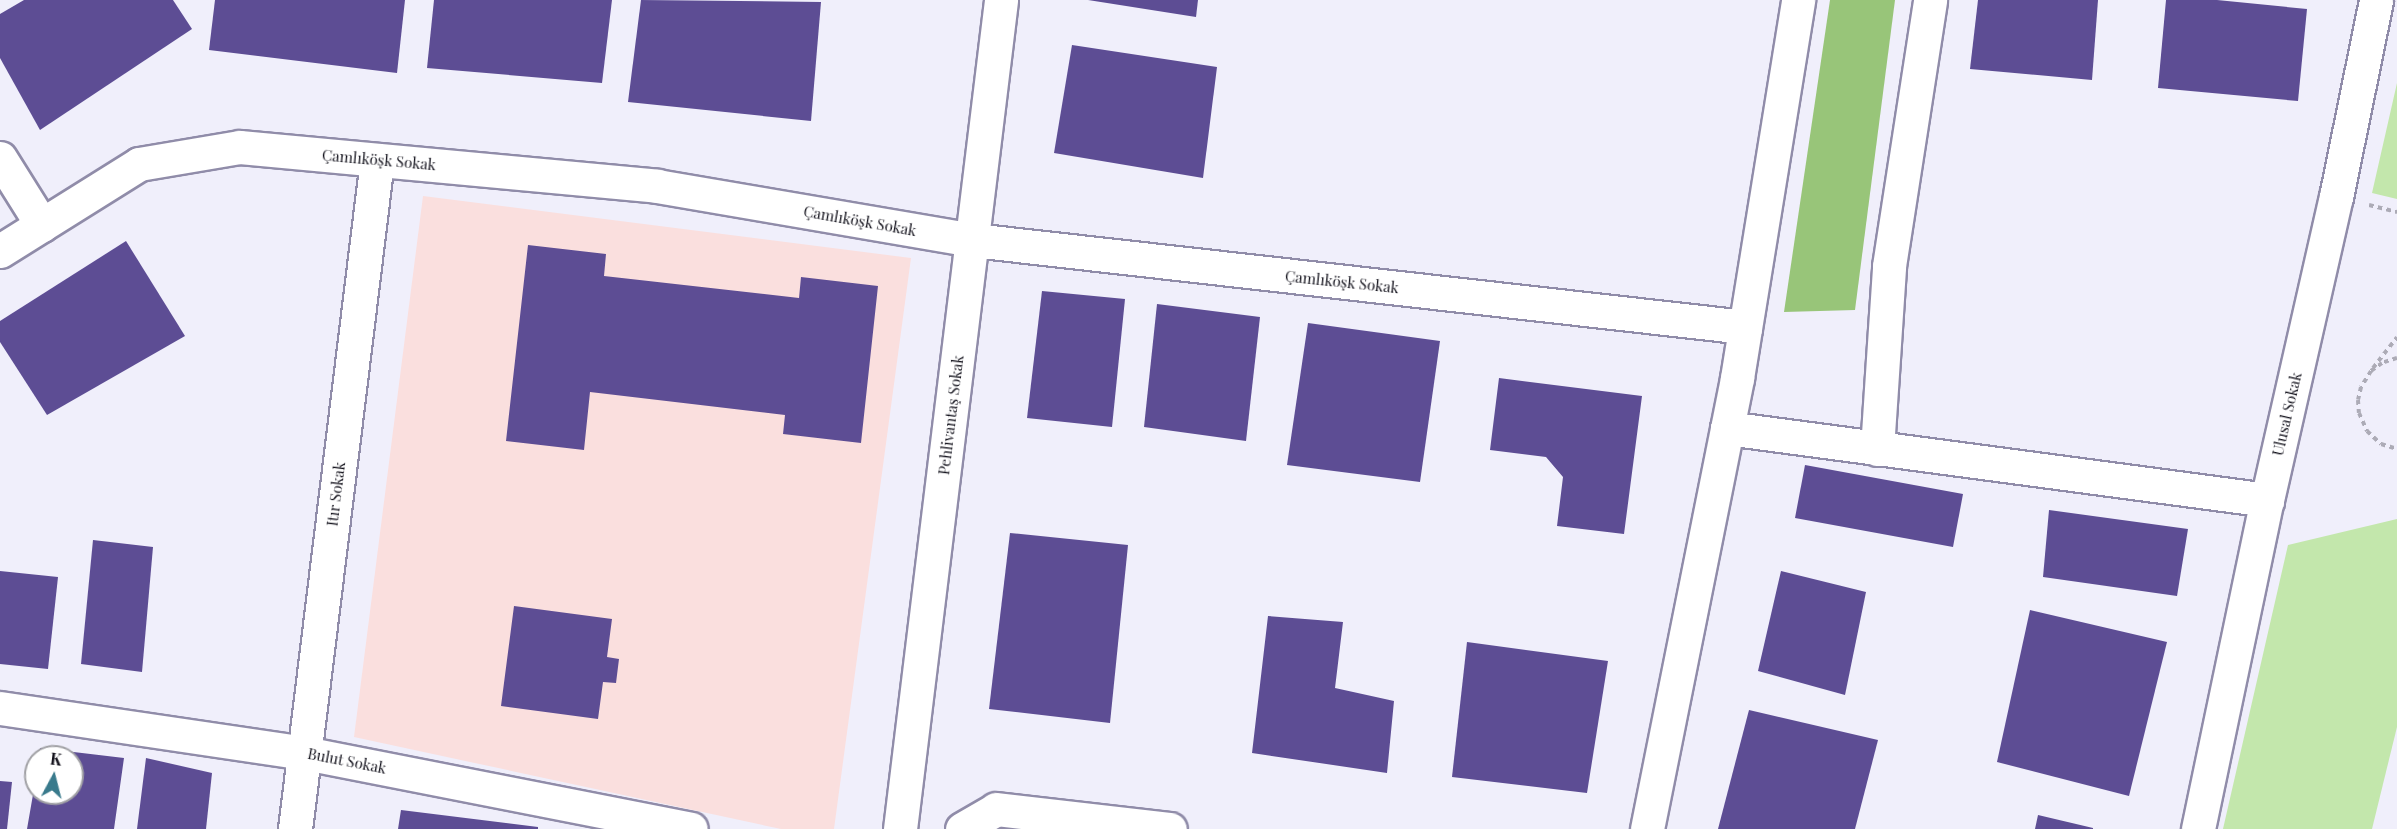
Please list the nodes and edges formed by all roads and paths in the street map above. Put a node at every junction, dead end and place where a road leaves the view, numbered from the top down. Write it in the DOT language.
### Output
graph roads {
  1 [pos="1001,0"];
  2 [pos="1798,0"];
  3 [pos="1930,0"];
  4 [pos="2376,0"];
  5 [pos="0,158"];
  6 [pos="377,160"];
  7 [pos="42,225"];
  8 [pos="973,240"];
  9 [pos="0,251"];
  10 [pos="1745,327"];
  11 [pos="2397,337"];
  12 [pos="2397,358"];
  13 [pos="2367,376"];
  14 [pos="1727,428"];
  15 [pos="1877,449"];
  16 [pos="2397,449"];
  17 [pos="2268,500"];
  18 [pos="0,708"];
  19 [pos="304,753"];
  20 [pos="295,829"];
  21 [pos="691,829"];
  22 [pos="900,829"];
  23 [pos="962,829"];
  24 [pos="1170,829"];
  25 [pos="1647,829"];
  26 [pos="2198,829"];
  1 -- 8 [label="street, Pehlivantaş Sokak"];
  2 -- 10 [label="street"];
  3 -- 15 [label="street"];
  4 -- 17 [label="street, Ulusal Sokak"];
  5 -- 7 [label="street"];
  6 -- 7 [label="street, Çamlıköşk Sokak"];
  6 -- 8 [label="street, Çamlıköşk Sokak"];
  6 -- 19 [label="street, Itır Sokak"];
  7 -- 9 [label="street, Çamlıköşk Sokak"];
  8 -- 10 [label="street, Çamlıköşk Sokak"];
  8 -- 22 [label="street, Pehlivantaş Sokak"];
  10 -- 14 [label="street"];
  11 -- 13 [label="path"];
  12 -- 13 [label="path"];
  13 -- 16 [label="path"];
  14 -- 15 [label="street"];
  14 -- 25 [label="street"];
  15 -- 17 [label="street"];
  17 -- 26 [label="street, Ulusal Sokak"];
  18 -- 19 [label="street, Bulut Sokak"];
  19 -- 20 [label="street, Itır Sokak"];
  19 -- 21 [label="street, Bulut Sokak"];
  23 -- 24 [label="street"];
}
